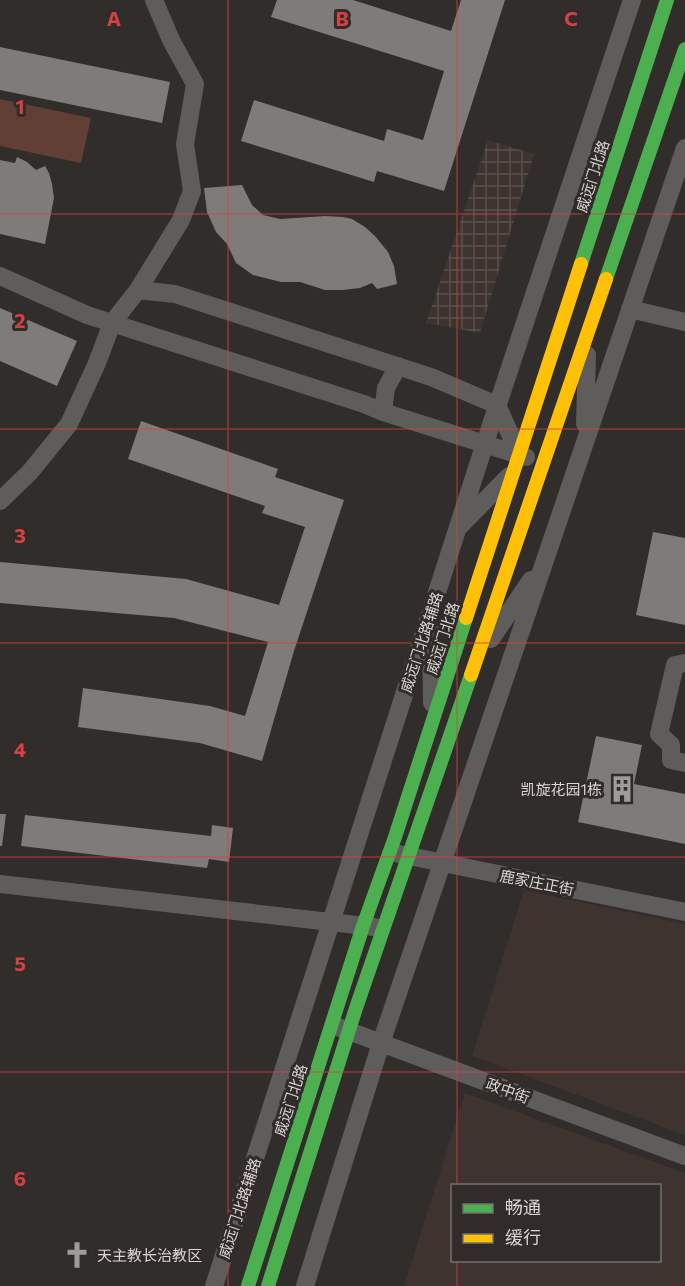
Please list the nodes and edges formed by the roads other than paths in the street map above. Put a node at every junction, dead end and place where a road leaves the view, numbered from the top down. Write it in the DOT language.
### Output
graph roads {
  1 [pos="154,0"];
  2 [pos="632,0"];
  3 [pos="667,0"];
  4 [pos="685,49"];
  5 [pos="685,148"];
  6 [pos="0,276"];
  7 [pos="138,291"];
  8 [pos="630,309"];
  9 [pos="685,322"];
  10 [pos="112,323"];
  11 [pos="587,334"];
  12 [pos="398,366"];
  13 [pos="497,405"];
  14 [pos="383,412"];
  15 [pos="485,443"];
  16 [pos="585,443"];
  17 [pos="519,454"];
  18 [pos="543,463"];
  19 [pos="513,472"];
  20 [pos="0,501"];
  21 [pos="457,528"];
  22 [pos="545,560"];
  23 [pos="431,612"];
  24 [pos="476,660"];
  25 [pos="685,663"];
  26 [pos="433,721"];
  27 [pos="685,763"];
  28 [pos="390,852"];
  29 [pos="409,856"];
  30 [pos="442,863"];
  31 [pos="0,884"];
  32 [pos="685,912"];
  33 [pos="332,922"];
  34 [pos="363,926"];
  35 [pos="383,928"];
  36 [pos="331,1024"];
  37 [pos="349,1031"];
  38 [pos="381,1043"];
  39 [pos="685,1156"];
  40 [pos="251,1277"];
  41 [pos="270,1282"];
  42 [pos="214,1286"];
  43 [pos="242,1286"];
  44 [pos="305,1286"];
  1 -- 7 [label="street"];
  2 -- 13 [label="street, 威远门北路辅路"];
  3 -- 17 [label="main road, 威远门北路"];
  4 -- 11 [label="main road"];
  5 -- 8 [label="street"];
  6 -- 10 [label="street"];
  7 -- 10 [label="street"];
  7 -- 12 [label="street"];
  8 -- 9 [label="street"];
  8 -- 16 [label="street"];
  10 -- 14 [label="street"];
  10 -- 20 [label="street"];
  11 -- 16 [label="street"];
  11 -- 18 [label="main road"];
  12 -- 13 [label="street"];
  12 -- 14 [label="street"];
  13 -- 15 [label="street, 威远门北路辅路"];
  13 -- 17 [label="street"];
  14 -- 15 [label="street"];
  15 -- 17 [label="street"];
  15 -- 21 [label="street, 威远门北路辅路"];
  16 -- 22 [label="street"];
  17 -- 18 [label="street"];
  17 -- 19 [label="main road, 威远门北路"];
  18 -- 24 [label="main road"];
  19 -- 21 [label="street"];
  19 -- 26 [label="main road, 威远门北路"];
  21 -- 23 [label="street, 威远门北路辅路"];
  22 -- 24 [label="street"];
  22 -- 30 [label="street"];
  23 -- 26 [label="street"];
  23 -- 33 [label="street, 威远门北路辅路"];
  24 -- 29 [label="main road"];
  25 -- 27 [label="street"];
  26 -- 28 [label="main road, 威远门北路"];
  28 -- 29 [label="street, 鹿家庄正街"];
  28 -- 34 [label="main road, 威远门北路"];
  29 -- 30 [label="street, 鹿家庄正街"];
  29 -- 35 [label="main road"];
  30 -- 32 [label="street, 鹿家庄正街"];
  30 -- 38 [label="street"];
  31 -- 33 [label="street"];
  33 -- 34 [label="street"];
  33 -- 42 [label="street, 威远门北路辅路"];
  34 -- 35 [label="street"];
  34 -- 36 [label="main road, 威远门北路"];
  35 -- 37 [label="main road"];
  36 -- 37 [label="street, 政中街"];
  36 -- 40 [label="main road, 威远门北路"];
  37 -- 38 [label="street, 政中街"];
  37 -- 41 [label="main road"];
  38 -- 39 [label="street, 政中街"];
  38 -- 44 [label="street"];
  40 -- 43 [label="street"];
}
